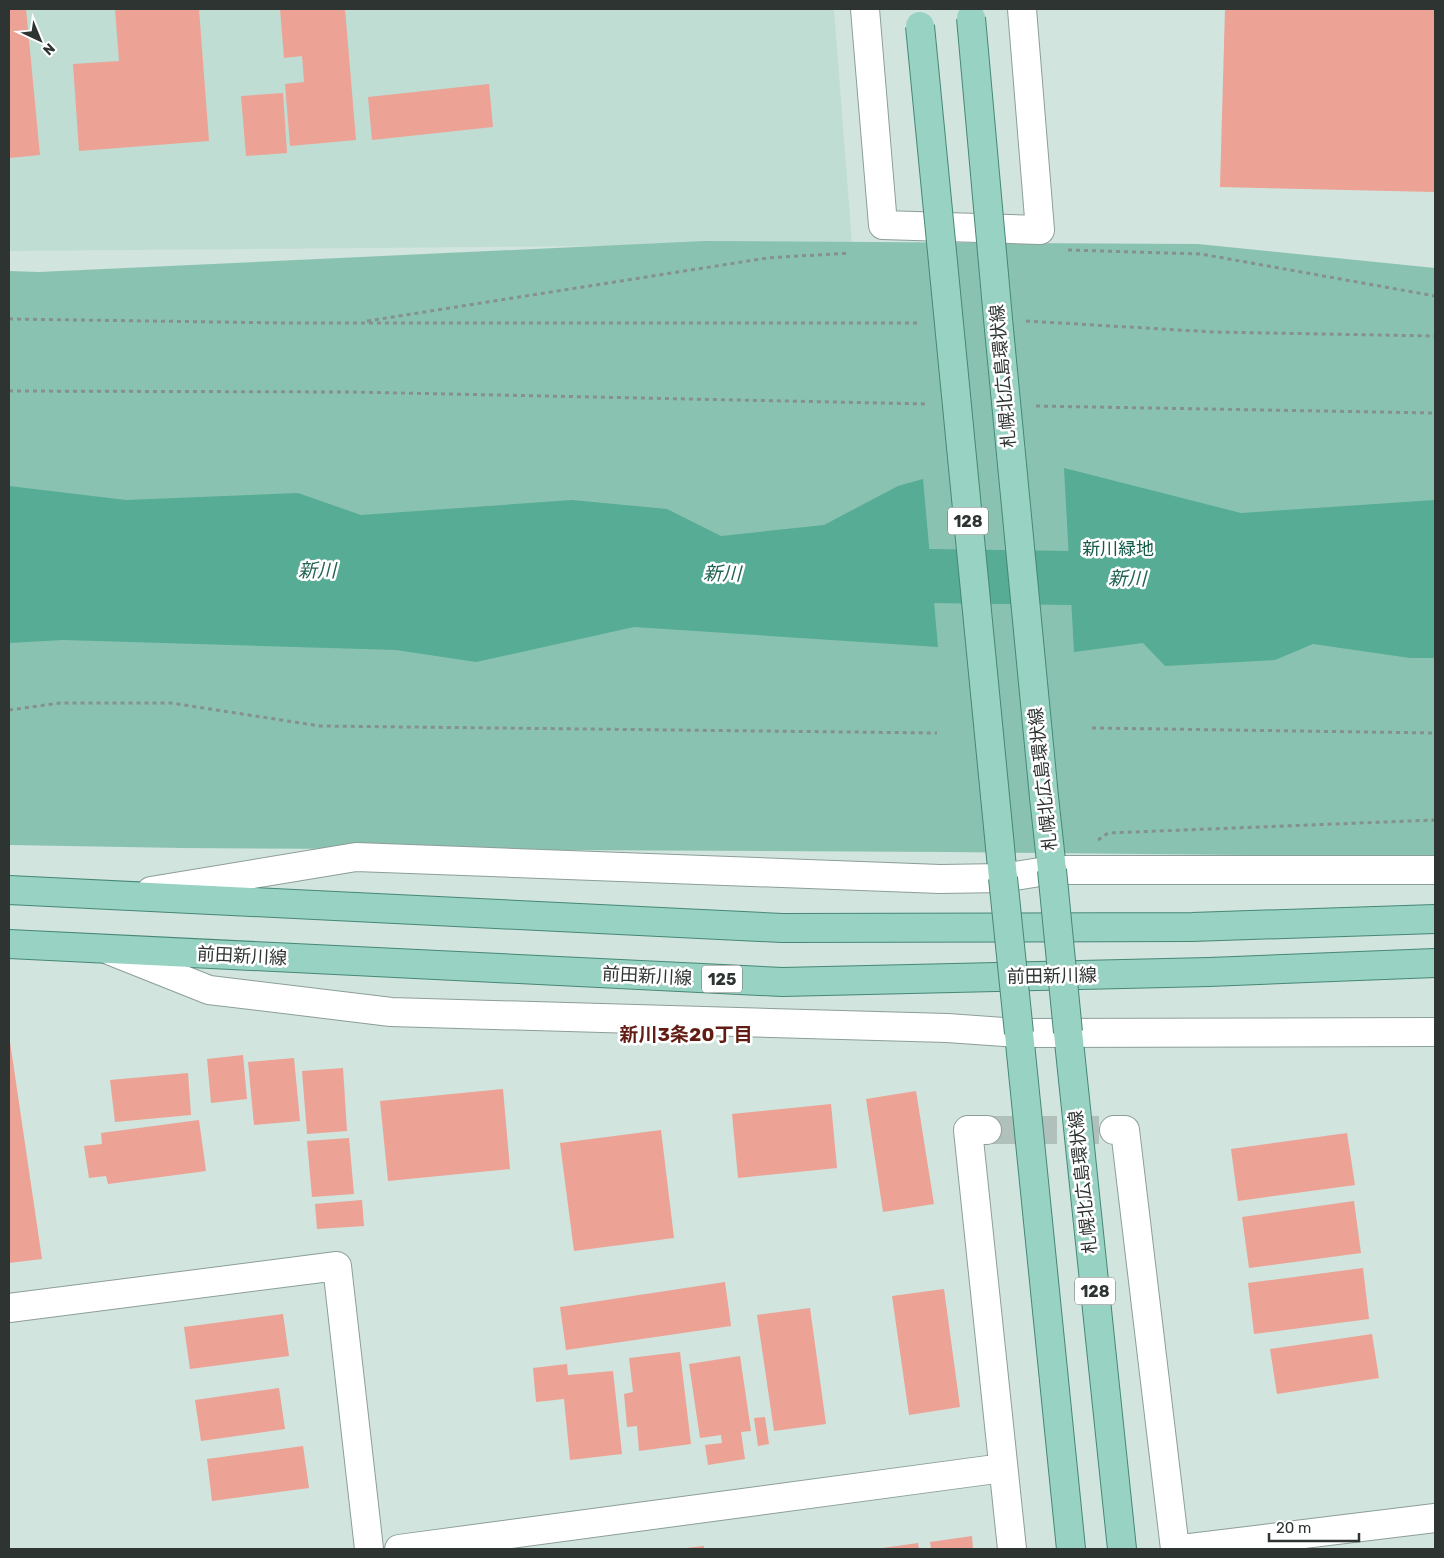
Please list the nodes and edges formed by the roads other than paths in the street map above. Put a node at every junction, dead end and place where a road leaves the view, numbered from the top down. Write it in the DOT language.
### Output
graph roads {
  1 [pos="865,9"];
  2 [pos="1022,9"];
  3 [pos="971,13"];
  4 [pos="920,17"];
  5 [pos="1052,870"];
  6 [pos="1435,870"];
  7 [pos="1003,878"];
  8 [pos="9,890"];
  9 [pos="126,896"];
  10 [pos="1435,919"];
  11 [pos="9,944"];
  12 [pos="105,949"];
  13 [pos="1435,963"];
  14 [pos="1068,1032"];
  15 [pos="1435,1032"];
  16 [pos="1019,1033"];
  17 [pos="987,1130"];
  18 [pos="1114,1130"];
  19 [pos="9,1308"];
  20 [pos="1002,1468"];
  21 [pos="1435,1518"];
  22 [pos="369,1549"];
  23 [pos="399,1549"];
  24 [pos="1012,1549"];
  25 [pos="1071,1549"];
  26 [pos="1122,1549"];
  27 [pos="1175,1549"];
  28 [pos="1182,1549"];
  1 -- 2 [label="street"];
  3 -- 5 [label="main road, 札幌北広島環状線 / 128, bridge"];
  4 -- 7 [label="main road, 128, bridge"];
  5 -- 6 [label="street"];
  5 -- 7 [label="street"];
  5 -- 14 [label="main road, 札幌北広島環状線 / 128, bridge"];
  7 -- 9 [label="street"];
  7 -- 16 [label="main road, 128, bridge"];
  8 -- 9 [label="main road"];
  9 -- 10 [label="main road"];
  11 -- 12 [label="main road, 前田新川線 / 125"];
  12 -- 13 [label="main road, 前田新川線 / 125"];
  12 -- 16 [label="street"];
  14 -- 15 [label="street"];
  14 -- 16 [label="street"];
  14 -- 26 [label="main road, 札幌北広島環状線 / 128"];
  16 -- 25 [label="main road, 128"];
  17 -- 20 [label="street"];
  18 -- 27 [label="street"];
  19 -- 22 [label="street"];
  20 -- 23 [label="street"];
  20 -- 24 [label="street"];
  21 -- 28 [label="street"];
}
